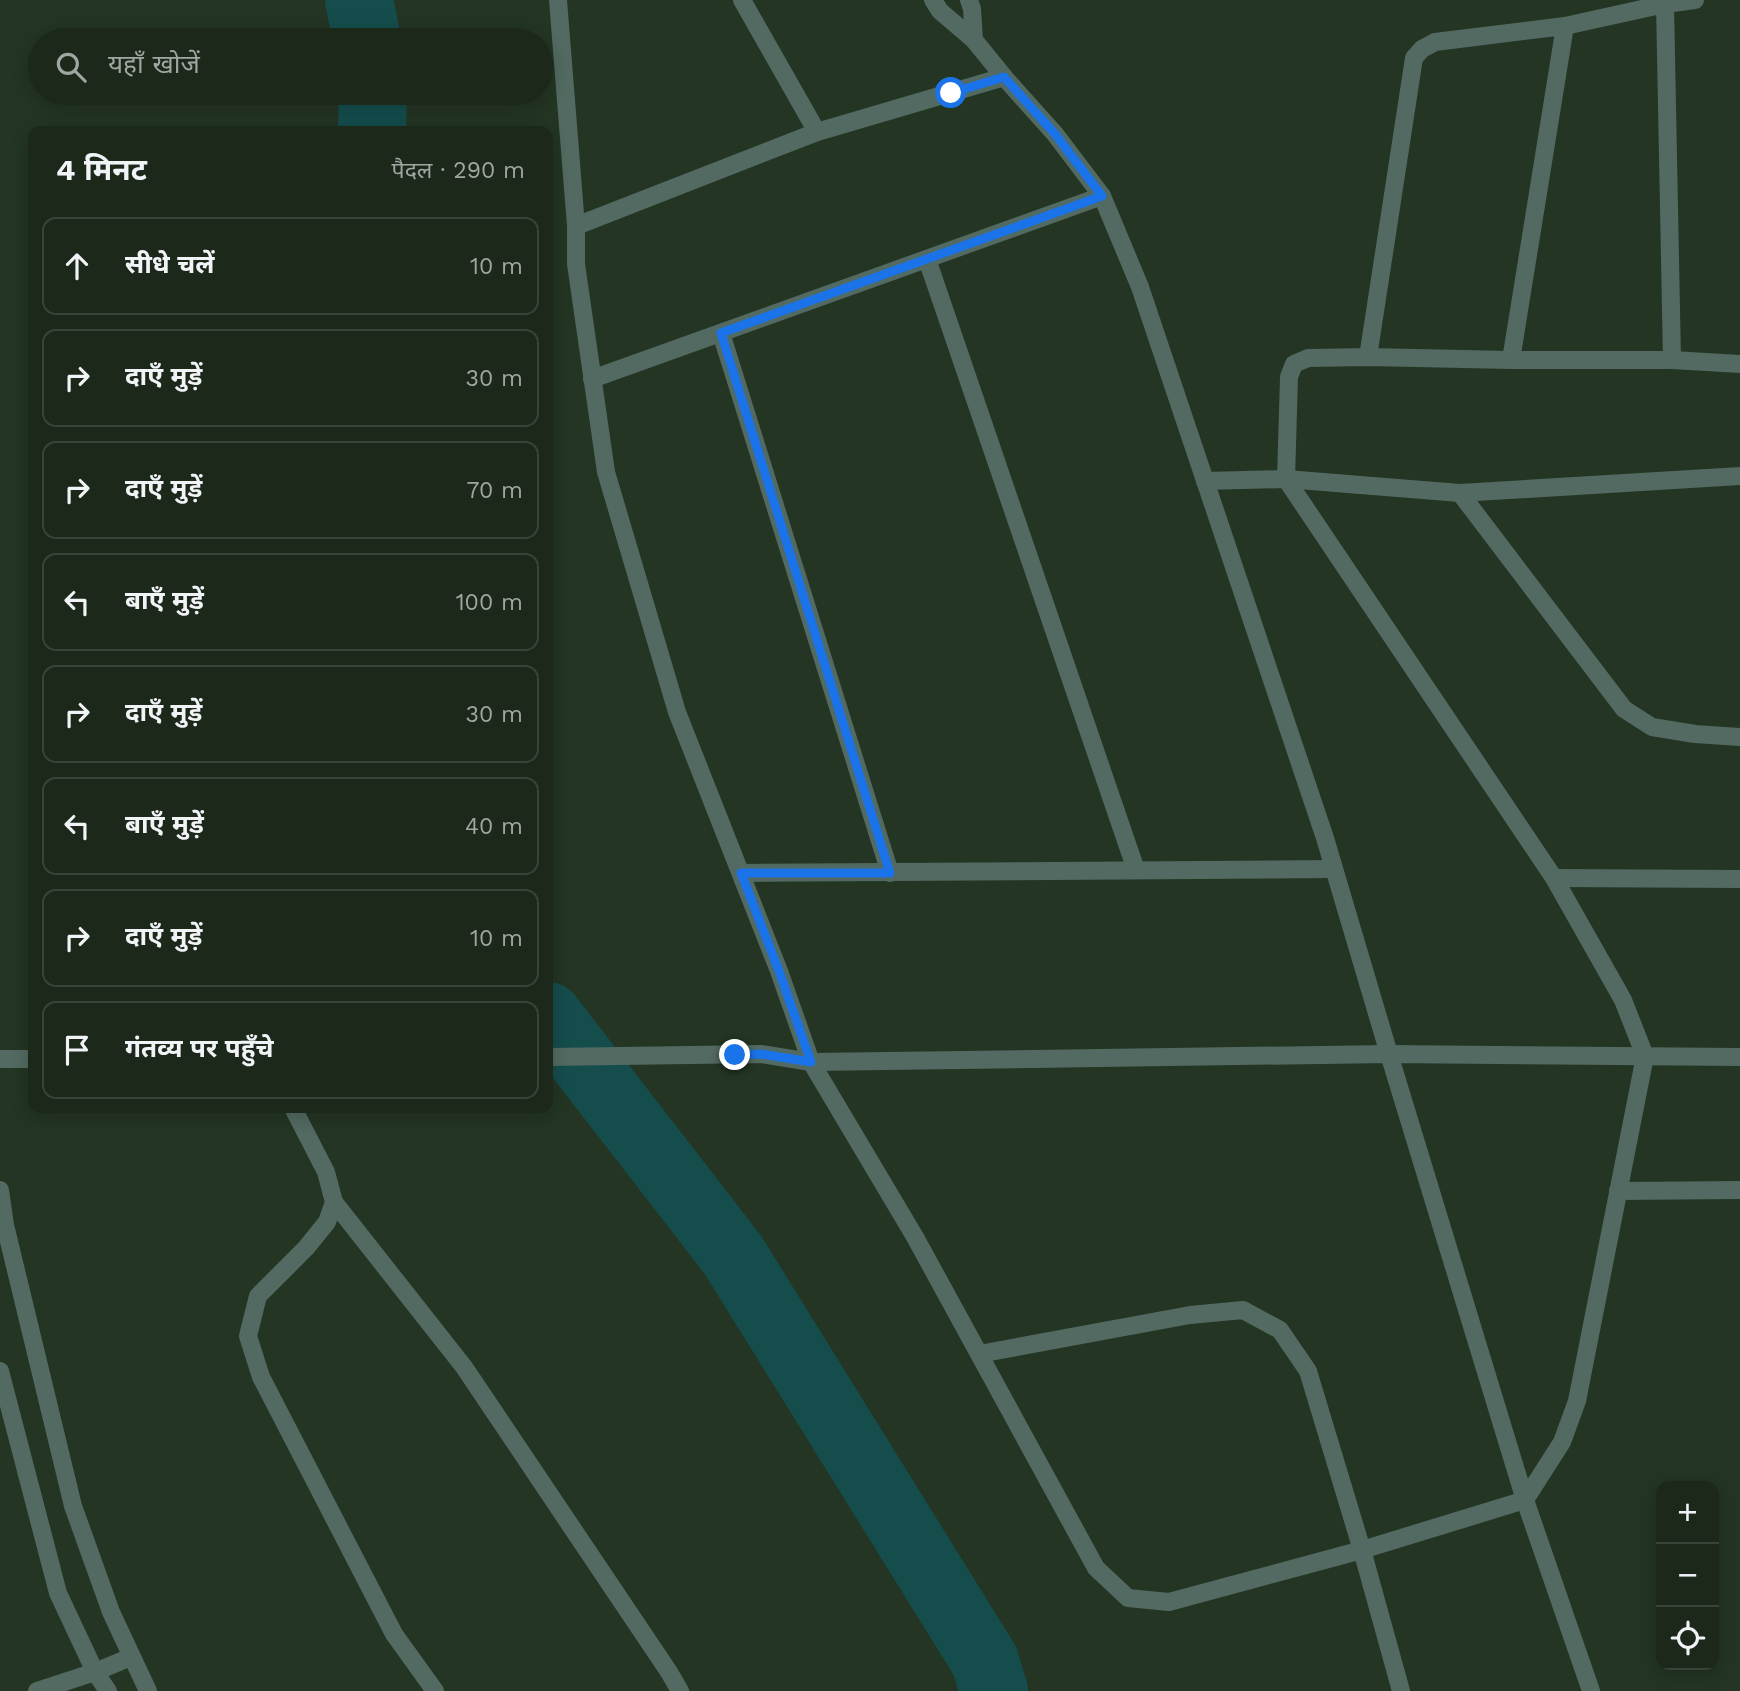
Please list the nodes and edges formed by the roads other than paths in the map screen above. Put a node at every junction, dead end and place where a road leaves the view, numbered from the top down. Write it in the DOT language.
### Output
graph roads {
  1 [pos="558,0"];
  2 [pos="742,0"];
  3 [pos="933,0"];
  4 [pos="969,0"];
  5 [pos="1695,0"];
  6 [pos="1665,4"];
  7 [pos="1565,26"];
  8 [pos="974,40"];
  9 [pos="1004,77"];
  10 [pos="817,132"];
  11 [pos="1102,196"];
  12 [pos="576,226"];
  13 [pos="927,259"];
  14 [pos="721,333"];
  15 [pos="1368,357"];
  16 [pos="1511,360"];
  17 [pos="1672,360"];
  18 [pos="1740,364"];
  19 [pos="592,379"];
  20 [pos="1740,476"];
  21 [pos="1286,479"];
  22 [pos="1205,481"];
  23 [pos="1460,493"];
  24 [pos="1740,737"];
  25 [pos="1334,869"];
  26 [pos="1136,870"];
  27 [pos="741,873"];
  28 [pos="890,873"];
  29 [pos="1554,878"];
  30 [pos="1740,879"];
  31 [pos="1389,1055"];
  32 [pos="1645,1056"];
  33 [pos="553,1057"];
  34 [pos="1740,1057"];
  35 [pos="0,1059"];
  36 [pos="28,1059"];
  37 [pos="811,1062"];
  38 [pos="296,1113"];
  39 [pos="0,1190"];
  40 [pos="1740,1190"];
  41 [pos="1618,1191"];
  42 [pos="334,1202"];
  43 [pos="2,1225"];
  44 [pos="979,1354"];
  45 [pos="0,1371"];
  46 [pos="1525,1500"];
  47 [pos="1362,1550"];
  48 [pos="131,1657"];
  49 [pos="95,1672"];
  50 [pos="37,1691"];
  51 [pos="107,1691"];
  52 [pos="148,1691"];
  53 [pos="435,1691"];
  54 [pos="680,1691"];
  55 [pos="1401,1691"];
  56 [pos="1591,1691"];
  1 -- 12 [label="street"];
  2 -- 10 [label="street"];
  3 -- 8 [label="street"];
  4 -- 8 [label="street"];
  5 -- 6 [label="street"];
  6 -- 7 [label="street"];
  6 -- 17 [label="street"];
  7 -- 15 [label="street"];
  7 -- 16 [label="street"];
  8 -- 9 [label="street"];
  9 -- 10 [label="street"];
  9 -- 11 [label="street"];
  10 -- 12 [label="street"];
  11 -- 13 [label="street"];
  11 -- 22 [label="street"];
  12 -- 19 [label="street"];
  13 -- 14 [label="street"];
  13 -- 26 [label="street"];
  14 -- 19 [label="street"];
  14 -- 28 [label="street"];
  15 -- 16 [label="street"];
  15 -- 21 [label="street"];
  16 -- 17 [label="street"];
  17 -- 18 [label="street"];
  19 -- 27 [label="street"];
  20 -- 23 [label="street"];
  21 -- 22 [label="street"];
  21 -- 23 [label="street"];
  21 -- 29 [label="street"];
  22 -- 25 [label="street"];
  23 -- 24 [label="street"];
  25 -- 26 [label="street"];
  25 -- 31 [label="street"];
  26 -- 28 [label="street"];
  27 -- 28 [label="street"];
  27 -- 37 [label="street"];
  29 -- 30 [label="street"];
  29 -- 32 [label="street"];
  31 -- 32 [label="street"];
  31 -- 37 [label="street"];
  31 -- 46 [label="street"];
  32 -- 34 [label="street"];
  32 -- 41 [label="street"];
  33 -- 37 [label="street"];
  35 -- 36 [label="street"];
  37 -- 44 [label="street"];
  38 -- 42 [label="street"];
  39 -- 43 [label="street"];
  40 -- 41 [label="street"];
  41 -- 46 [label="street"];
  42 -- 53 [label="street"];
  42 -- 54 [label="street"];
  43 -- 48 [label="street"];
  44 -- 47 [label="street"];
  44 -- 47 [label="street"];
  45 -- 49 [label="street"];
  46 -- 47 [label="street"];
  46 -- 56 [label="street"];
  47 -- 55 [label="street"];
  48 -- 49 [label="street"];
  48 -- 52 [label="street"];
  49 -- 50 [label="street"];
  49 -- 51 [label="street"];
}
